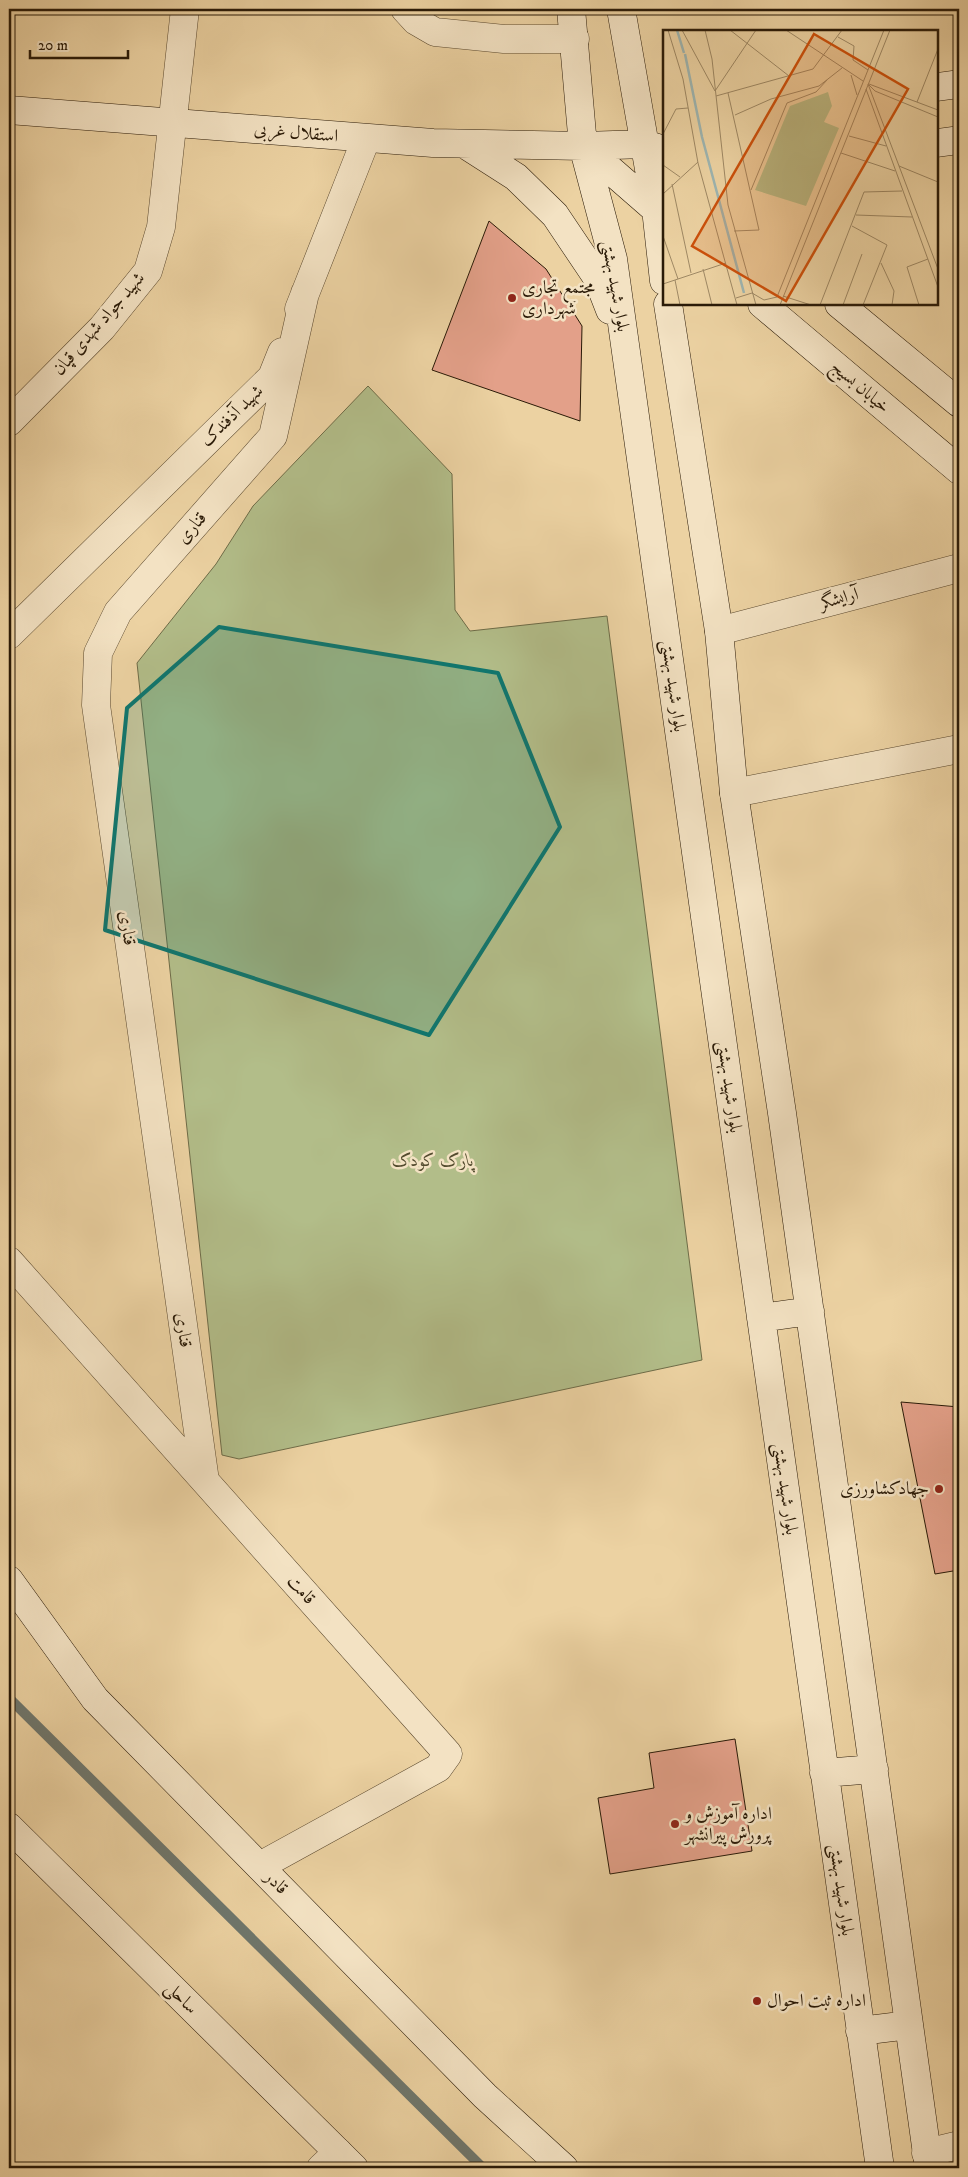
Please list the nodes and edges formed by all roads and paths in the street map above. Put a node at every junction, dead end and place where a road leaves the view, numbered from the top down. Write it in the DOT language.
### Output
graph roads {
  1 [pos="185,9"];
  2 [pos="405,9"];
  3 [pos="571,9"];
  4 [pos="621,9"];
  5 [pos="575,39"];
  6 [pos="959,84"];
  7 [pos="938,87"];
  8 [pos="9,110"];
  9 [pos="174,122"];
  10 [pos="366,139"];
  11 [pos="959,140"];
  12 [pos="938,143"];
  13 [pos="466,145"];
  14 [pos="583,146"];
  15 [pos="659,148"];
  16 [pos="660,213"];
  17 [pos="663,264"];
  18 [pos="305,293"];
  19 [pos="668,305"];
  20 [pos="763,305"];
  21 [pos="839,305"];
  22 [pos="626,348"];
  23 [pos="959,403"];
  24 [pos="9,422"];
  25 [pos="959,470"];
  26 [pos="959,568"];
  27 [pos="719,631"];
  28 [pos="9,635"];
  29 [pos="959,749"];
  30 [pos="734,793"];
  31 [pos="9,1261"];
  32 [pos="810,1311"];
  33 [pos="761,1318"];
  34 [pos="205,1481"];
  35 [pos="9,1580"];
  36 [pos="874,1770"];
  37 [pos="824,1773"];
  38 [pos="9,1827"];
  39 [pos="260,1866"];
  40 [pos="909,2025"];
  41 [pos="860,2031"];
  42 [pos="959,2145"];
  43 [pos="928,2161"];
  44 [pos="337,2163"];
  45 [pos="564,2168"];
  46 [pos="880,2168"];
  1 -- 9 [label="main road, شهید جواد شهدی قپان"];
  2 -- 5 [label="main road"];
  3 -- 5 [label="main road, بلوار شهید بهشتی"];
  4 -- 15 [label="main road"];
  5 -- 14 [label="main road, بلوار شهید بهشتی"];
  6 -- 7 [label="main road"];
  8 -- 9 [label="main road, استقلال غربی"];
  9 -- 10 [label="main road, استقلال غربی"];
  9 -- 24 [label="main road, شهید جواد شهدی قپان"];
  10 -- 13 [label="main road, استقلال غربی"];
  10 -- 18 [label="main road, شهید آذفندک"];
  11 -- 12 [label="main road"];
  13 -- 14 [label="main road, استقلال غربی"];
  13 -- 22 [label="main road"];
  14 -- 15 [label="main road, استقلال غربی"];
  14 -- 16 [label="main road"];
  14 -- 22 [label="main road, بلوار شهید بهشتی"];
  15 -- 16 [label="main road"];
  16 -- 17 [label="main road"];
  18 -- 28 [label="main road, شهید آذفندک"];
  18 -- 34 [label="main road, قناری"];
  19 -- 27 [label="main road"];
  20 -- 25 [label="main road, خیابان بسیج"];
  21 -- 23 [label="main road"];
  22 -- 33 [label="main road, بلوار شهید بهشتی"];
  26 -- 27 [label="main road, آرایشگر"];
  27 -- 30 [label="main road"];
  29 -- 30 [label="main road"];
  30 -- 32 [label="main road"];
  31 -- 34 [label="main road, قامت"];
  32 -- 33 [label="main road"];
  32 -- 36 [label="main road"];
  33 -- 37 [label="main road, بلوار شهید بهشتی"];
  34 -- 39 [label="main road, قامت"];
  35 -- 39 [label="main road, قادر"];
  36 -- 37 [label="main road"];
  36 -- 40 [label="main road"];
  37 -- 41 [label="main road, بلوار شهید بهشتی"];
  38 -- 44 [label="main road, ساحلی"];
  39 -- 45 [label="main road, قادر"];
  40 -- 41 [label="main road"];
  40 -- 43 [label="main road"];
  41 -- 46 [label="main road, بلوار شهید بهشتی"];
  42 -- 43 [label="main road"];
}
